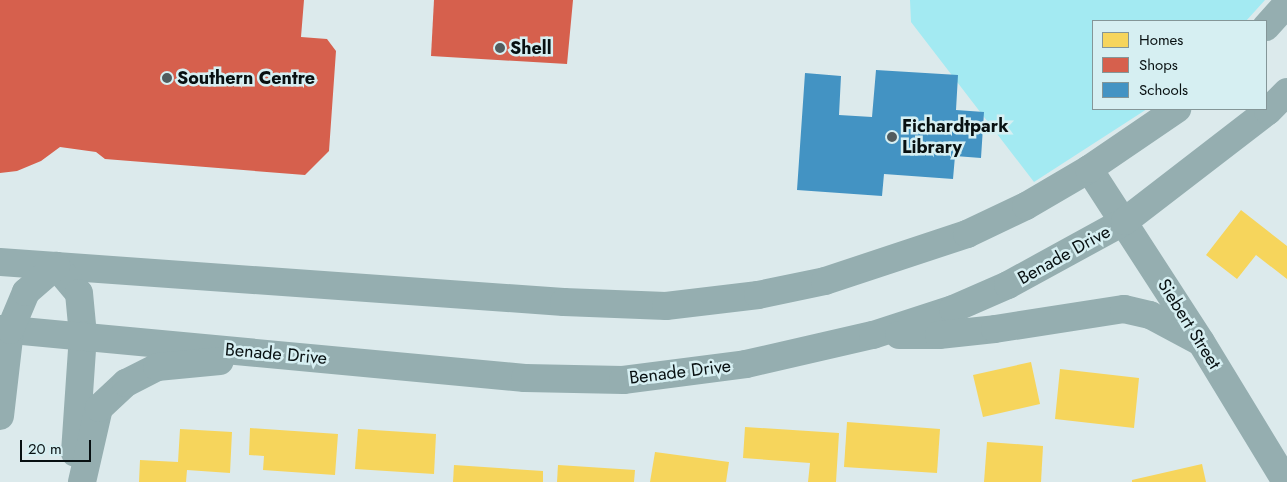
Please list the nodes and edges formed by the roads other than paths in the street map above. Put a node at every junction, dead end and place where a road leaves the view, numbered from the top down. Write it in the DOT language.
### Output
graph roads {
  1 [pos="1287,4"];
  2 [pos="1267,26"];
  3 [pos="1287,92"];
  4 [pos="1176,110"];
  5 [pos="1090,169"];
  6 [pos="1125,221"];
  7 [pos="0,262"];
  8 [pos="56,266"];
  9 [pos="5,330"];
  10 [pos="873,335"];
  11 [pos="83,336"];
  12 [pos="1201,342"];
  13 [pos="286,355"];
  14 [pos="0,416"];
  15 [pos="74,482"];
  16 [pos="82,482"];
  17 [pos="1286,482"];
  1 -- 2 [label="street"];
  3 -- 6 [label="street, Benade Drive"];
  4 -- 5 [label="street"];
  5 -- 6 [label="street, Siebert Street"];
  5 -- 8 [label="street"];
  6 -- 10 [label="street, Benade Drive"];
  6 -- 12 [label="street, Siebert Street"];
  7 -- 8 [label="street"];
  8 -- 9 [label="street"];
  8 -- 11 [label="street"];
  9 -- 11 [label="street, Benade Drive"];
  9 -- 14 [label="street"];
  10 -- 12 [label="street"];
  10 -- 13 [label="street, Benade Drive"];
  11 -- 13 [label="street, Benade Drive"];
  11 -- 15 [label="street"];
  12 -- 17 [label="street, Siebert Street"];
  13 -- 16 [label="street"];
}
